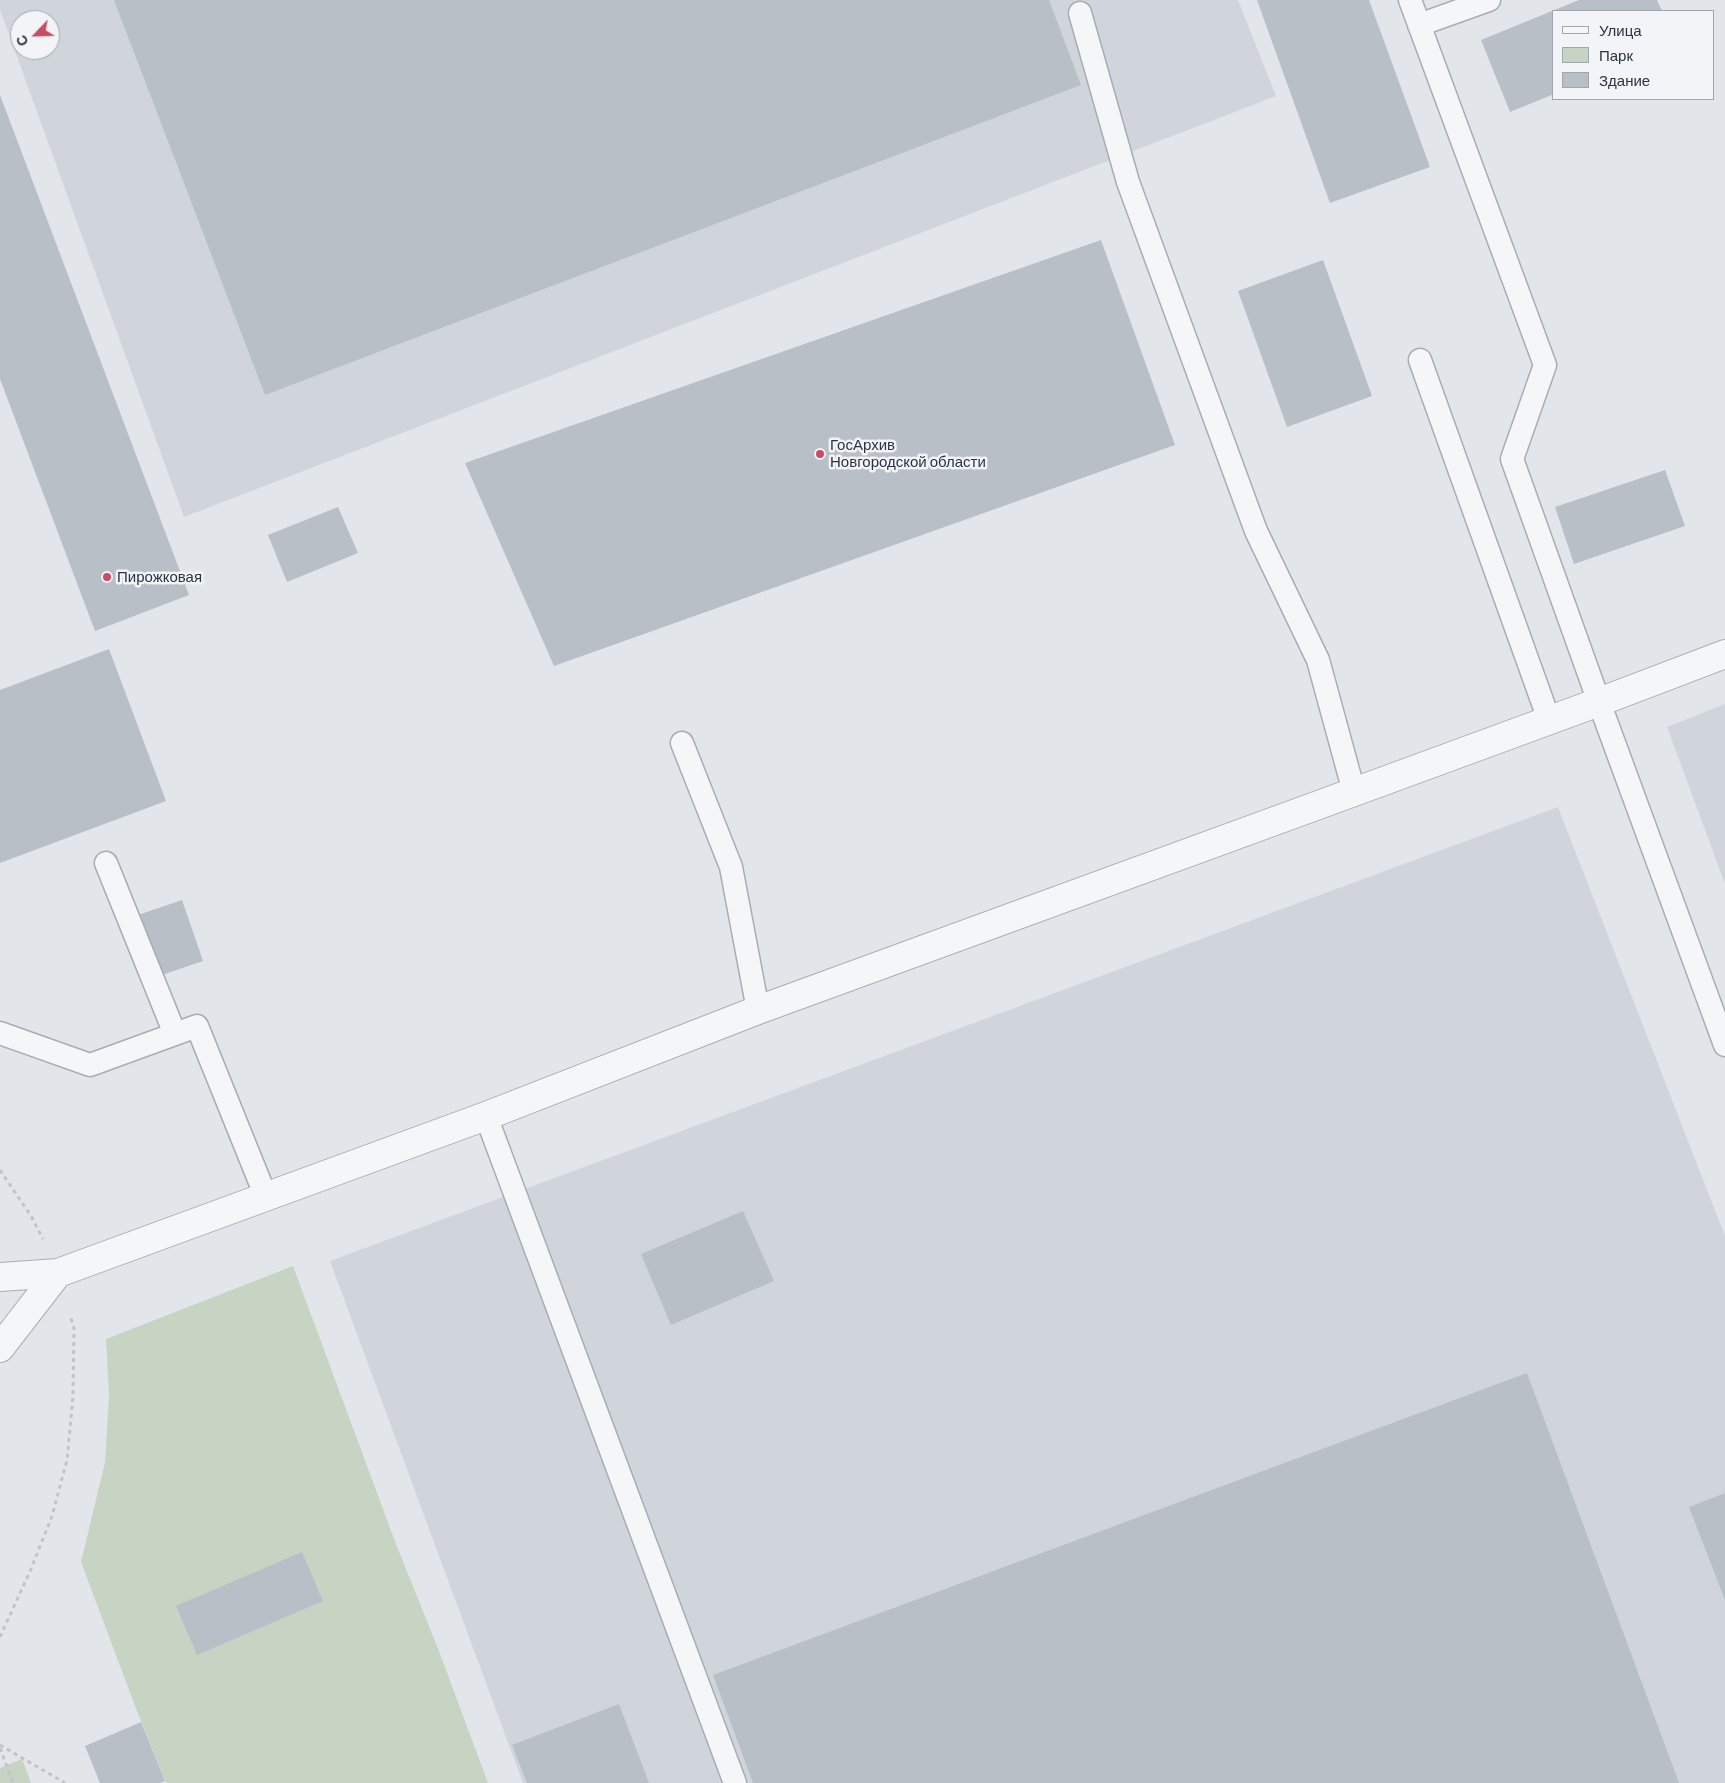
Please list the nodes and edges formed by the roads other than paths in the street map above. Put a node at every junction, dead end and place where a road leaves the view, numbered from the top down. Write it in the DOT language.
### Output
graph roads {
  1 [pos="1410,0"];
  2 [pos="1489,0"];
  3 [pos="1080,14"];
  4 [pos="1419,25"];
  5 [pos="1420,360"];
  6 [pos="1725,654"];
  7 [pos="1598,702"];
  8 [pos="1549,720"];
  9 [pos="682,742"];
  10 [pos="1354,792"];
  11 [pos="106,863"];
  12 [pos="758,1010"];
  13 [pos="0,1034"];
  14 [pos="175,1034"];
  15 [pos="1725,1045"];
  16 [pos="486,1116"];
  17 [pos="266,1197"];
  18 [pos="58,1273"];
  19 [pos="0,1277"];
  20 [pos="0,1348"];
  21 [pos="735,1783"];
  1 -- 4 [label="lane"];
  2 -- 4 [label="lane"];
  3 -- 10 [label="lane"];
  4 -- 7 [label="lane"];
  5 -- 8 [label="lane"];
  6 -- 7 [label="street"];
  7 -- 8 [label="street"];
  7 -- 15 [label="lane"];
  8 -- 10 [label="street"];
  9 -- 12 [label="lane"];
  10 -- 12 [label="street"];
  11 -- 14 [label="lane"];
  12 -- 16 [label="street"];
  13 -- 14 [label="lane"];
  14 -- 17 [label="lane"];
  16 -- 17 [label="street"];
  16 -- 21 [label="lane"];
  17 -- 18 [label="street"];
  18 -- 19 [label="street"];
  18 -- 20 [label="street"];
}
